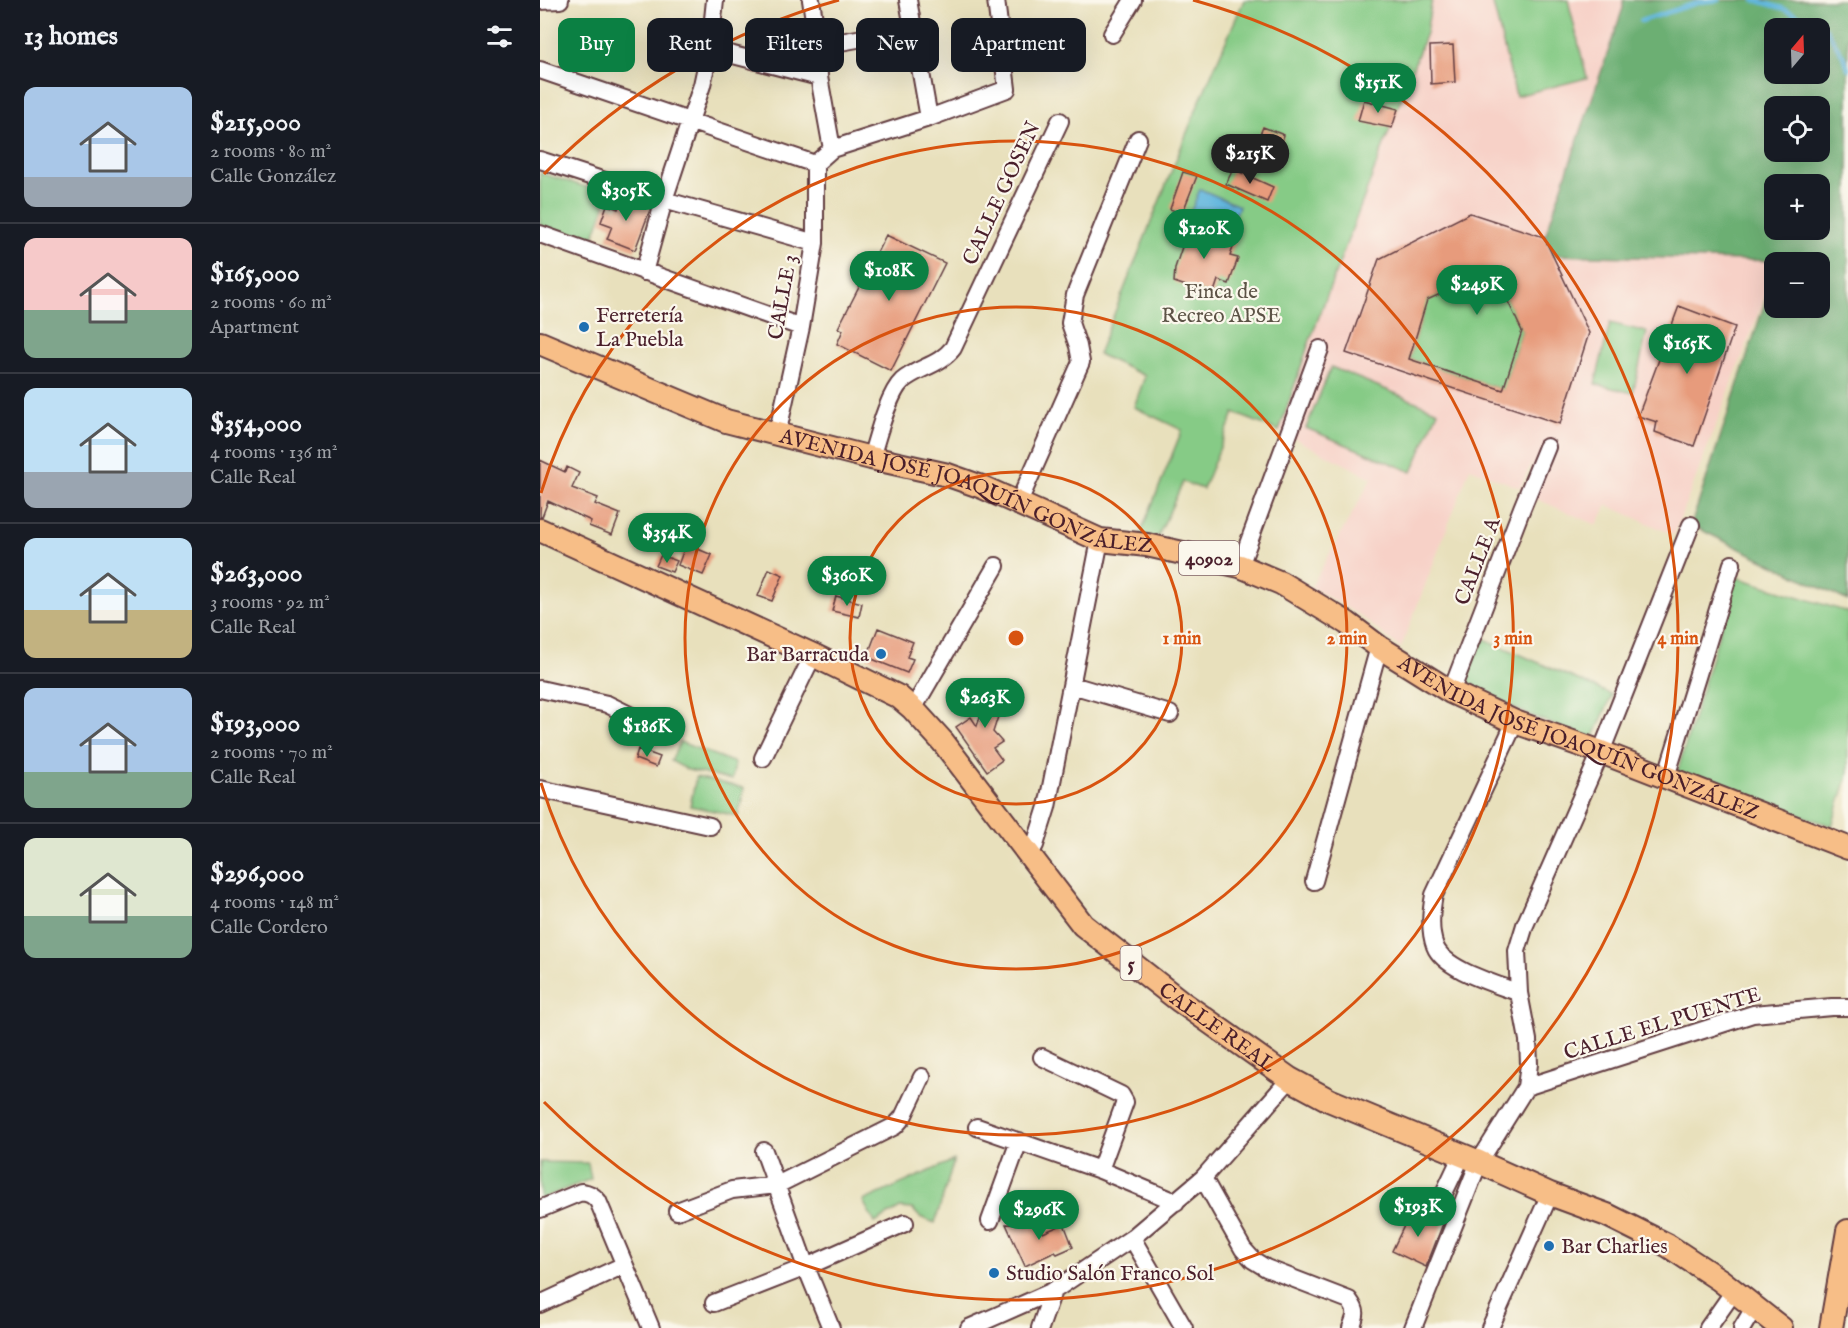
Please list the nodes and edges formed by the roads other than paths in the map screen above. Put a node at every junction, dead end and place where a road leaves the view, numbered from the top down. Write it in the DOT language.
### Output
graph roads {
  1 [pos="560,0"];
  2 [pos="715,0"];
  3 [pos="811,0"];
  4 [pos="908,0"];
  5 [pos="996,0"];
  6 [pos="1132,0"];
  7 [pos="540,1"];
  8 [pos="713,18"];
  9 [pos="814,18"];
  10 [pos="1112,34"];
  11 [pos="733,54"];
  12 [pos="540,70"];
  13 [pos="705,72"];
  14 [pos="819,72"];
  15 [pos="819,77"];
  16 [pos="929,118"];
  17 [pos="690,121"];
  18 [pos="1060,121"];
  19 [pos="1138,139"];
  20 [pos="832,149"];
  21 [pos="540,160"];
  22 [pos="815,164"];
  23 [pos="664,200"];
  24 [pos="540,234"];
  25 [pos="815,243"];
  26 [pos="644,272"];
  27 [pos="801,327"];
  28 [pos="540,343"];
  29 [pos="1320,350"];
  30 [pos="777,435"];
  31 [pos="1547,447"];
  32 [pos="871,458"];
  33 [pos="1018,504"];
  34 [pos="1691,525"];
  35 [pos="540,530"];
  36 [pos="1100,540"];
  37 [pos="1732,564"];
  38 [pos="996,566"];
  39 [pos="1240,566"];
  40 [pos="1379,647"];
  41 [pos="813,656"];
  42 [pos="1072,685"];
  43 [pos="540,689"];
  44 [pos="1451,692"];
  45 [pos="913,709"];
  46 [pos="1170,714"];
  47 [pos="1515,722"];
  48 [pos="668,734"];
  49 [pos="1601,752"];
  50 [pos="764,758"];
  51 [pos="1665,777"];
  52 [pos="540,789"];
  53 [pos="710,826"];
  54 [pos="1848,848"];
  55 [pos="1029,856"];
  56 [pos="1314,881"];
  57 [pos="1520,993"];
  58 [pos="1848,1007"];
  59 [pos="1042,1057"];
  60 [pos="922,1077"];
  61 [pos="1290,1079"];
  62 [pos="1526,1088"];
  63 [pos="977,1127"];
  64 [pos="1019,1141"];
  65 [pos="764,1151"];
  66 [pos="1470,1158"];
  67 [pos="1100,1170"];
  68 [pos="1203,1178"];
  69 [pos="777,1185"];
  70 [pos="1550,1194"];
  71 [pos="1176,1202"];
  72 [pos="540,1209"];
  73 [pos="677,1211"];
  74 [pos="1434,1214"];
  75 [pos="990,1221"];
  76 [pos="905,1223"];
  77 [pos="1848,1231"];
  78 [pos="1132,1238"];
  79 [pos="624,1265"];
  80 [pos="806,1267"];
  81 [pos="1053,1291"];
  82 [pos="1734,1291"];
  83 [pos="540,1304"];
  84 [pos="714,1304"];
  85 [pos="1754,1308"];
  86 [pos="651,1328"];
  87 [pos="831,1328"];
  88 [pos="969,1328"];
  89 [pos="1040,1328"];
  90 [pos="1184,1328"];
  91 [pos="1351,1328"];
  92 [pos="1413,1328"];
  93 [pos="1490,1328"];
  94 [pos="1708,1328"];
  95 [pos="1742,1328"];
  96 [pos="1781,1328"];
  97 [pos="1831,1328"];
  1 -- 7 [label="street"];
  2 -- 8 [label="street"];
  3 -- 9 [label="street"];
  4 -- 16 [label="street"];
  5 -- 16 [label="street"];
  6 -- 10 [label="street"];
  11 -- 15 [label="street"];
  12 -- 17 [label="street"];
  13 -- 17 [label="street"];
  14 -- 15 [label="street"];
  15 -- 20 [label="street"];
  16 -- 20 [label="street"];
  17 -- 22 [label="street"];
  17 -- 23 [label="street"];
  18 -- 32 [label="street, CALLE GOSEN"];
  19 -- 33 [label="street"];
  20 -- 22 [label="street"];
  21 -- 23 [label="street"];
  22 -- 25 [label="street, CALLE 3"];
  23 -- 25 [label="street"];
  23 -- 26 [label="street"];
  24 -- 26 [label="street"];
  25 -- 27 [label="street, CALLE 3"];
  26 -- 27 [label="street"];
  27 -- 30 [label="street, CALLE 3"];
  28 -- 30 [label="main road, AVENIDA JOSÉ JOAQUÍN GONZÁLEZ / 40902"];
  29 -- 39 [label="street"];
  30 -- 32 [label="main road, AVENIDA JOSÉ JOAQUÍN GONZÁLEZ / 40902"];
  31 -- 44 [label="street, CALLE A"];
  32 -- 33 [label="main road, AVENIDA JOSÉ JOAQUÍN GONZÁLEZ / 40902"];
  33 -- 36 [label="main road, AVENIDA JOSÉ JOAQUÍN GONZÁLEZ / 40902"];
  34 -- 49 [label="street"];
  35 -- 41 [label="main road, CALLE REAL / 5"];
  36 -- 39 [label="main road, AVENIDA JOSÉ JOAQUÍN GONZÁLEZ / 40902"];
  36 -- 42 [label="street"];
  37 -- 51 [label="street"];
  38 -- 45 [label="street"];
  39 -- 40 [label="main road, AVENIDA JOSÉ JOAQUÍN GONZÁLEZ / 40902"];
  40 -- 44 [label="main road, AVENIDA JOSÉ JOAQUÍN GONZÁLEZ / 40902"];
  40 -- 56 [label="street"];
  41 -- 45 [label="main road, CALLE REAL / 5"];
  41 -- 50 [label="street"];
  42 -- 46 [label="street"];
  42 -- 55 [label="street"];
  43 -- 48 [label="street"];
  44 -- 47 [label="main road, AVENIDA JOSÉ JOAQUÍN GONZÁLEZ / 40902"];
  45 -- 55 [label="main road, CALLE REAL / 5"];
  47 -- 49 [label="main road, AVENIDA JOSÉ JOAQUÍN GONZÁLEZ / 40902"];
  47 -- 57 [label="street"];
  49 -- 51 [label="main road, AVENIDA JOSÉ JOAQUÍN GONZÁLEZ / 40902"];
  49 -- 57 [label="street"];
  51 -- 54 [label="main road, AVENIDA JOSÉ JOAQUÍN GONZÁLEZ / 40902"];
  52 -- 53 [label="street"];
  55 -- 61 [label="main road, CALLE REAL / 5"];
  57 -- 62 [label="street"];
  58 -- 62 [label="street, CALLE EL PUENTE"];
  59 -- 67 [label="street"];
  60 -- 69 [label="street"];
  61 -- 66 [label="main road, CALLE REAL / 5"];
  61 -- 68 [label="street"];
  62 -- 66 [label="street"];
  63 -- 64 [label="street"];
  64 -- 67 [label="street"];
  64 -- 75 [label="street"];
  65 -- 69 [label="street"];
  66 -- 70 [label="main road, CALLE REAL / 5"];
  66 -- 74 [label="street"];
  66 -- 92 [label="street"];
  67 -- 71 [label="street"];
  68 -- 71 [label="street"];
  68 -- 91 [label="street"];
  69 -- 73 [label="street"];
  69 -- 80 [label="street"];
  70 -- 82 [label="main road, CALLE REAL / 5"];
  70 -- 93 [label="street"];
  71 -- 78 [label="street"];
  72 -- 79 [label="street"];
  76 -- 80 [label="street"];
  77 -- 97 [label="main road"];
  78 -- 81 [label="street"];
  78 -- 90 [label="street"];
  79 -- 83 [label="street"];
  79 -- 86 [label="street"];
  80 -- 84 [label="street"];
  80 -- 87 [label="street"];
  81 -- 88 [label="street"];
  81 -- 89 [label="street"];
  82 -- 85 [label="main road, CALLE REAL / 5"];
  82 -- 94 [label="street"];
  85 -- 95 [label="street"];
  85 -- 96 [label="main road, CALLE REAL / 5"];
}
